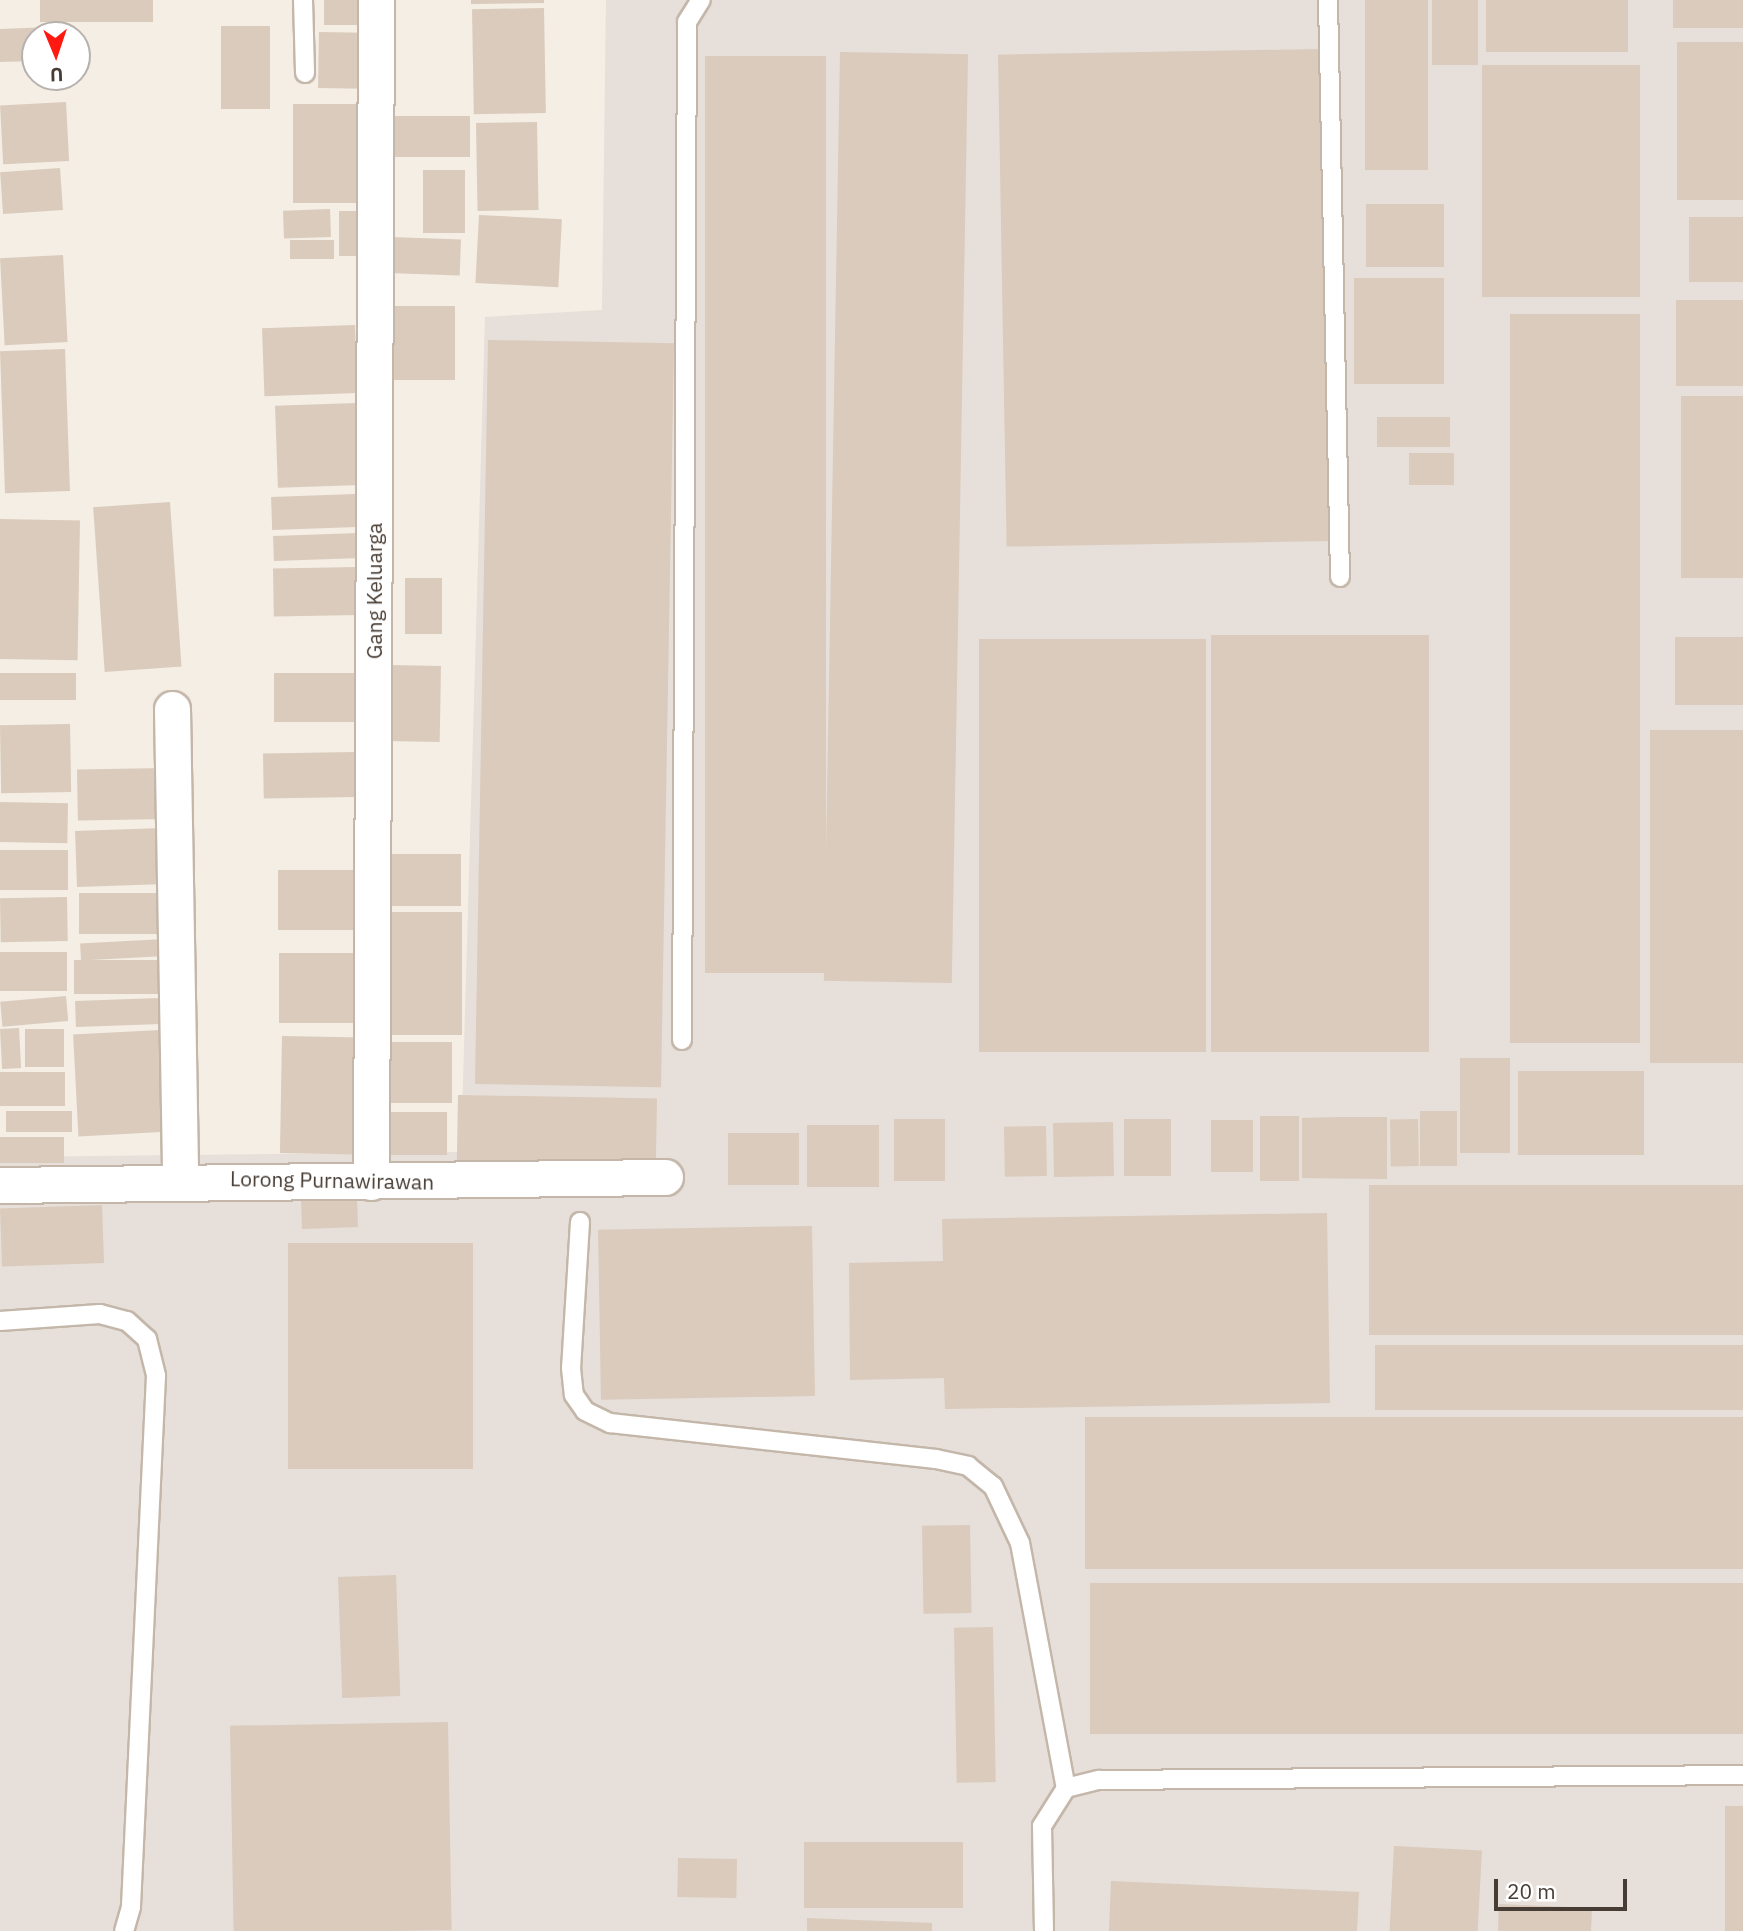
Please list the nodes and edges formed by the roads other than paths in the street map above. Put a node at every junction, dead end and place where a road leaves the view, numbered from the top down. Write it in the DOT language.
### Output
graph roads {
  1 [pos="303,0"];
  2 [pos="376,0"];
  3 [pos="701,0"];
  4 [pos="1328,0"];
  5 [pos="305,73"];
  6 [pos="1340,577"];
  7 [pos="172,709"];
  8 [pos="681,1040"];
  9 [pos="665,1177"];
  10 [pos="180,1178"];
  11 [pos="371,1182"];
  12 [pos="0,1185"];
  13 [pos="580,1222"];
  14 [pos="0,1321"];
  15 [pos="1743,1775"];
  16 [pos="1066,1788"];
  17 [pos="124,1931"];
  18 [pos="1044,1931"];
  1 -- 5 [label="lane"];
  2 -- 11 [label="street, Gang Keluarga"];
  3 -- 8 [label="lane"];
  4 -- 6 [label="lane"];
  7 -- 10 [label="street"];
  9 -- 11 [label="street, Lorong Purnawirawan"];
  10 -- 11 [label="street, Lorong Purnawirawan"];
  10 -- 12 [label="street, Lorong Purnawirawan"];
  13 -- 16 [label="lane"];
  14 -- 17 [label="lane"];
  15 -- 16 [label="lane"];
  16 -- 18 [label="lane"];
}
